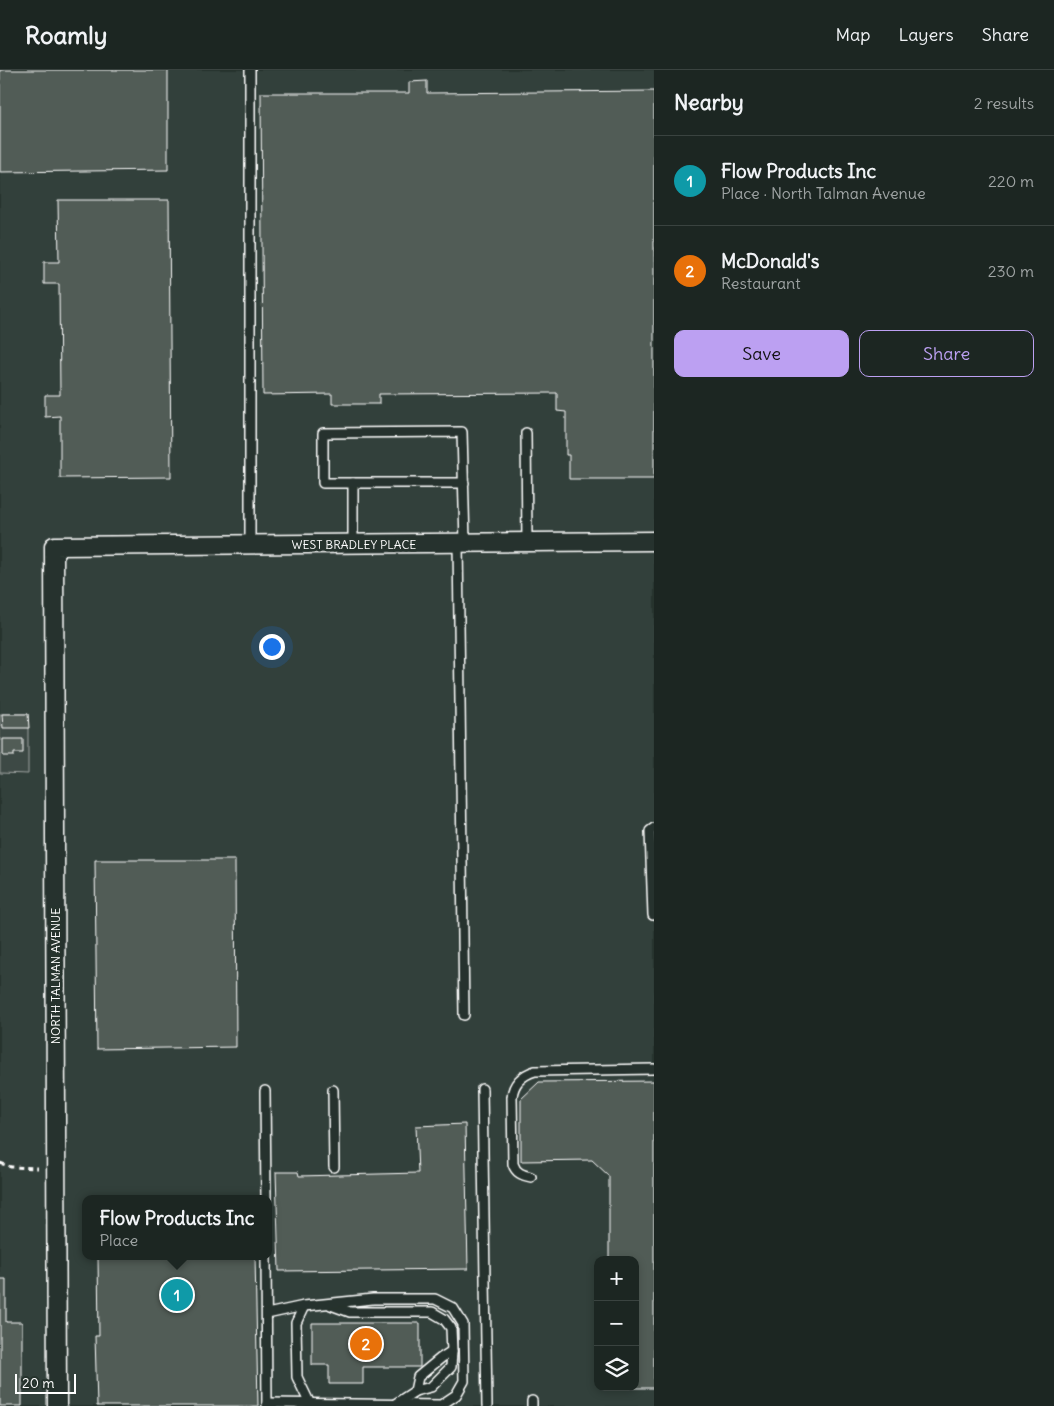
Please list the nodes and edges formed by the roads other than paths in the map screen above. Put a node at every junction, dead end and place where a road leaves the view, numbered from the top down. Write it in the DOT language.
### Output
graph roads {
  1 [pos="250,70"];
  2 [pos="526,433"];
  3 [pos="353,483"];
  4 [pos="464,483"];
  5 [pos="654,541"];
  6 [pos="527,542"];
  7 [pos="462,543"];
  8 [pos="250,544"];
  9 [pos="353,544"];
  10 [pos="54,546"];
  11 [pos="654,828"];
  12 [pos="653,915"];
  13 [pos="464,1015"];
  14 [pos="654,1070"];
  15 [pos="482,1089"];
  16 [pos="333,1090"];
  17 [pos="265,1091"];
  18 [pos="334,1167"];
  19 [pos="531,1177"];
  20 [pos="266,1195"];
  21 [pos="266,1260"];
  22 [pos="329,1304"];
  23 [pos="304,1306"];
  24 [pos="267,1314"];
  25 [pos="452,1351"];
  26 [pos="414,1391"];
  27 [pos="310,1404"];
  28 [pos="267,1405"];
  29 [pos="395,1405"];
  30 [pos="57,1406"];
  31 [pos="442,1406"];
  32 [pos="487,1406"];
  1 -- 8 [label="lane"];
  2 -- 6 [label="lane"];
  3 -- 4 [label="lane"];
  3 -- 4 [label="lane"];
  3 -- 9 [label="lane"];
  4 -- 7 [label="lane"];
  5 -- 6 [label="street, WEST BRADLEY PLACE"];
  6 -- 7 [label="street, WEST BRADLEY PLACE"];
  7 -- 9 [label="street, WEST BRADLEY PLACE"];
  7 -- 13 [label="lane"];
  8 -- 9 [label="street, WEST BRADLEY PLACE"];
  8 -- 10 [label="street, WEST BRADLEY PLACE"];
  10 -- 30 [label="street, NORTH TALMAN AVENUE"];
  11 -- 12 [label="lane"];
  14 -- 19 [label="lane"];
  15 -- 32 [label="lane"];
  16 -- 18 [label="lane"];
  17 -- 20 [label="lane"];
  21 -- 24 [label="lane"];
  22 -- 23 [label="lane"];
  22 -- 25 [label="lane"];
  22 -- 31 [label="lane"];
  23 -- 24 [label="lane"];
  23 -- 27 [label="lane"];
  24 -- 28 [label="lane"];
  25 -- 26 [label="lane"];
  25 -- 26 [label="lane"];
  26 -- 29 [label="lane"];
  27 -- 28 [label="lane"];
  27 -- 29 [label="lane"];
  29 -- 31 [label="lane"];
}
